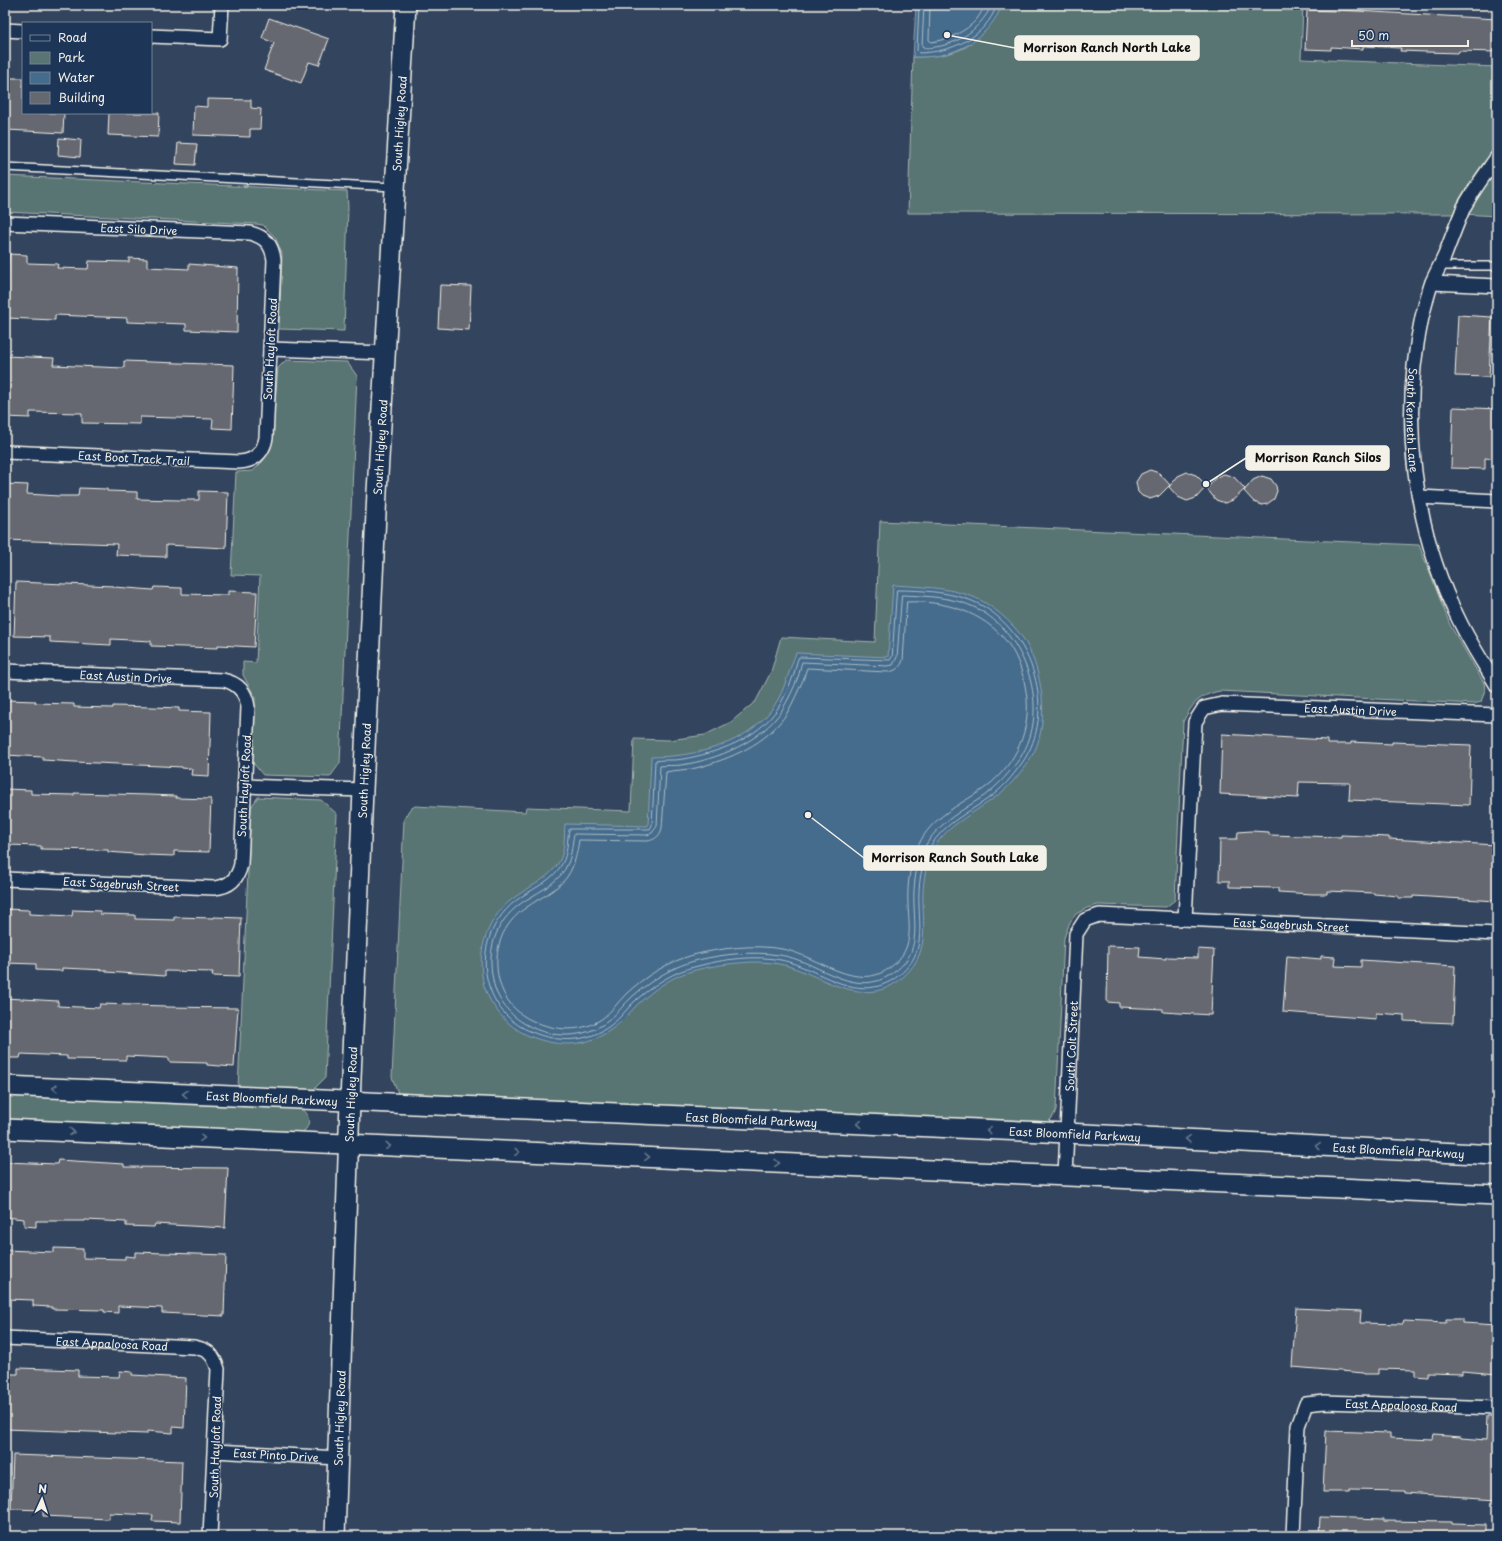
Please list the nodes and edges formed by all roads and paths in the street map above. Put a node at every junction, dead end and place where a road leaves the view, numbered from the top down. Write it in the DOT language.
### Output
graph roads {
  1 [pos="222,5"];
  2 [pos="406,5"];
  3 [pos="5,30"];
  4 [pos="22,31"];
  5 [pos="152,36"];
  6 [pos="1497,157"];
  7 [pos="5,167"];
  8 [pos="395,188"];
  9 [pos="5,223"];
  10 [pos="270,245"];
  11 [pos="1440,266"];
  12 [pos="1497,266"];
  13 [pos="1432,283"];
  14 [pos="1497,286"];
  15 [pos="270,349"];
  16 [pos="386,353"];
  17 [pos="5,452"];
  18 [pos="261,453"];
  19 [pos="1419,497"];
  20 [pos="1497,501"];
  21 [pos="5,671"];
  22 [pos="1497,686"];
  23 [pos="243,692"];
  24 [pos="1497,715"];
  25 [pos="244,786"];
  26 [pos="363,790"];
  27 [pos="5,879"];
  28 [pos="235,879"];
  29 [pos="1185,919"];
  30 [pos="1085,920"];
  31 [pos="1497,934"];
  32 [pos="5,1086"];
  33 [pos="350,1102"];
  34 [pos="5,1129"];
  35 [pos="1066,1133"];
  36 [pos="349,1144"];
  37 [pos="1497,1155"];
  38 [pos="1065,1176"];
  39 [pos="1497,1195"];
  40 [pos="5,1338"];
  41 [pos="214,1358"];
  42 [pos="1497,1408"];
  43 [pos="215,1452"];
  44 [pos="338,1458"];
  45 [pos="210,1536"];
  46 [pos="335,1536"];
  47 [pos="1293,1536"];
  1 -- 5 [label="street"];
  2 -- 8 [label="street, South Higley Road"];
  3 -- 4 [label="street"];
  6 -- 11 [label="street, South Kenneth Lane"];
  7 -- 8 [label="lane"];
  8 -- 16 [label="street, South Higley Road"];
  9 -- 10 [label="street, East Silo Drive"];
  10 -- 15 [label="street, South Hayloft Road"];
  11 -- 12 [label="lane"];
  11 -- 13 [label="street, South Kenneth Lane"];
  13 -- 14 [label="street"];
  13 -- 19 [label="street, South Kenneth Lane"];
  15 -- 16 [label="street"];
  15 -- 18 [label="street, South Hayloft Road"];
  16 -- 26 [label="street, South Higley Road"];
  17 -- 18 [label="street, East Boot Track Trail"];
  19 -- 20 [label="street"];
  19 -- 22 [label="street, South Kenneth Lane"];
  21 -- 23 [label="street, East Austin Drive"];
  23 -- 25 [label="street, South Hayloft Road"];
  24 -- 29 [label="street, East Austin Drive"];
  25 -- 26 [label="street"];
  25 -- 28 [label="street, South Hayloft Road"];
  26 -- 33 [label="street, South Higley Road"];
  27 -- 28 [label="street, East Sagebrush Street"];
  29 -- 30 [label="street, East Sagebrush Street"];
  29 -- 31 [label="street, East Sagebrush Street"];
  30 -- 35 [label="street, South Colt Street"];
  33 -- 32 [label="street, East Bloomfield Parkway, one-way"];
  35 -- 33 [label="street, East Bloomfield Parkway, one-way"];
  33 -- 36 [label="street, South Higley Road"];
  34 -- 36 [label="street, one-way"];
  37 -- 35 [label="street, East Bloomfield Parkway, one-way"];
  35 -- 38 [label="street, South Colt Street"];
  36 -- 38 [label="street, one-way"];
  36 -- 44 [label="street, South Higley Road"];
  38 -- 39 [label="street"];
  40 -- 41 [label="street, East Appaloosa Road"];
  41 -- 43 [label="street, South Hayloft Road"];
  42 -- 47 [label="street, East Appaloosa Road"];
  43 -- 44 [label="street, East Pinto Drive"];
  43 -- 45 [label="street, South Hayloft Road"];
  44 -- 46 [label="street, South Higley Road"];
}
